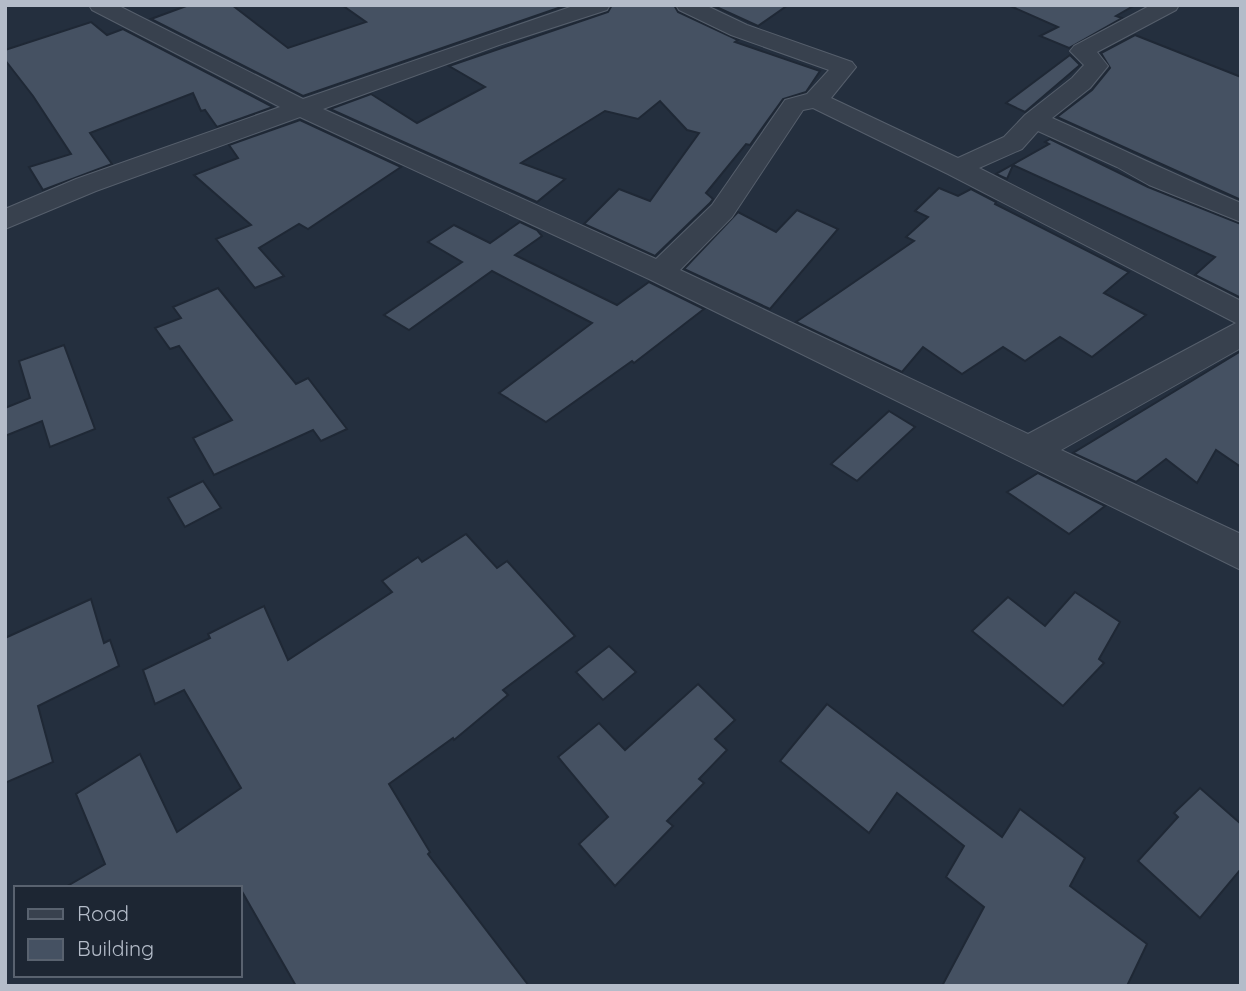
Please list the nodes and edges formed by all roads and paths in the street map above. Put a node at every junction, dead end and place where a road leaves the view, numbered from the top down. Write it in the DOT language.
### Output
graph roads {
  1 [pos="100,5"];
  2 [pos="599,5"];
  3 [pos="687,5"];
  4 [pos="1168,5"];
  5 [pos="816,100"];
  6 [pos="301,108"];
  7 [pos="1034,120"];
  8 [pos="958,168"];
  9 [pos="1235,203"];
  10 [pos="5,220"];
  11 [pos="660,272"];
  12 [pos="1241,314"];
  13 [pos="1241,333"];
  14 [pos="1030,450"];
  15 [pos="1241,553"];
  1 -- 6 [label="street"];
  2 -- 6 [label="street"];
  3 -- 5 [label="street"];
  4 -- 7 [label="street"];
  5 -- 8 [label="street"];
  5 -- 11 [label="street"];
  6 -- 10 [label="street"];
  6 -- 11 [label="street"];
  7 -- 8 [label="street"];
  7 -- 9 [label="street"];
  8 -- 12 [label="street"];
  11 -- 14 [label="street"];
  13 -- 14 [label="street"];
  14 -- 15 [label="street"];
}
